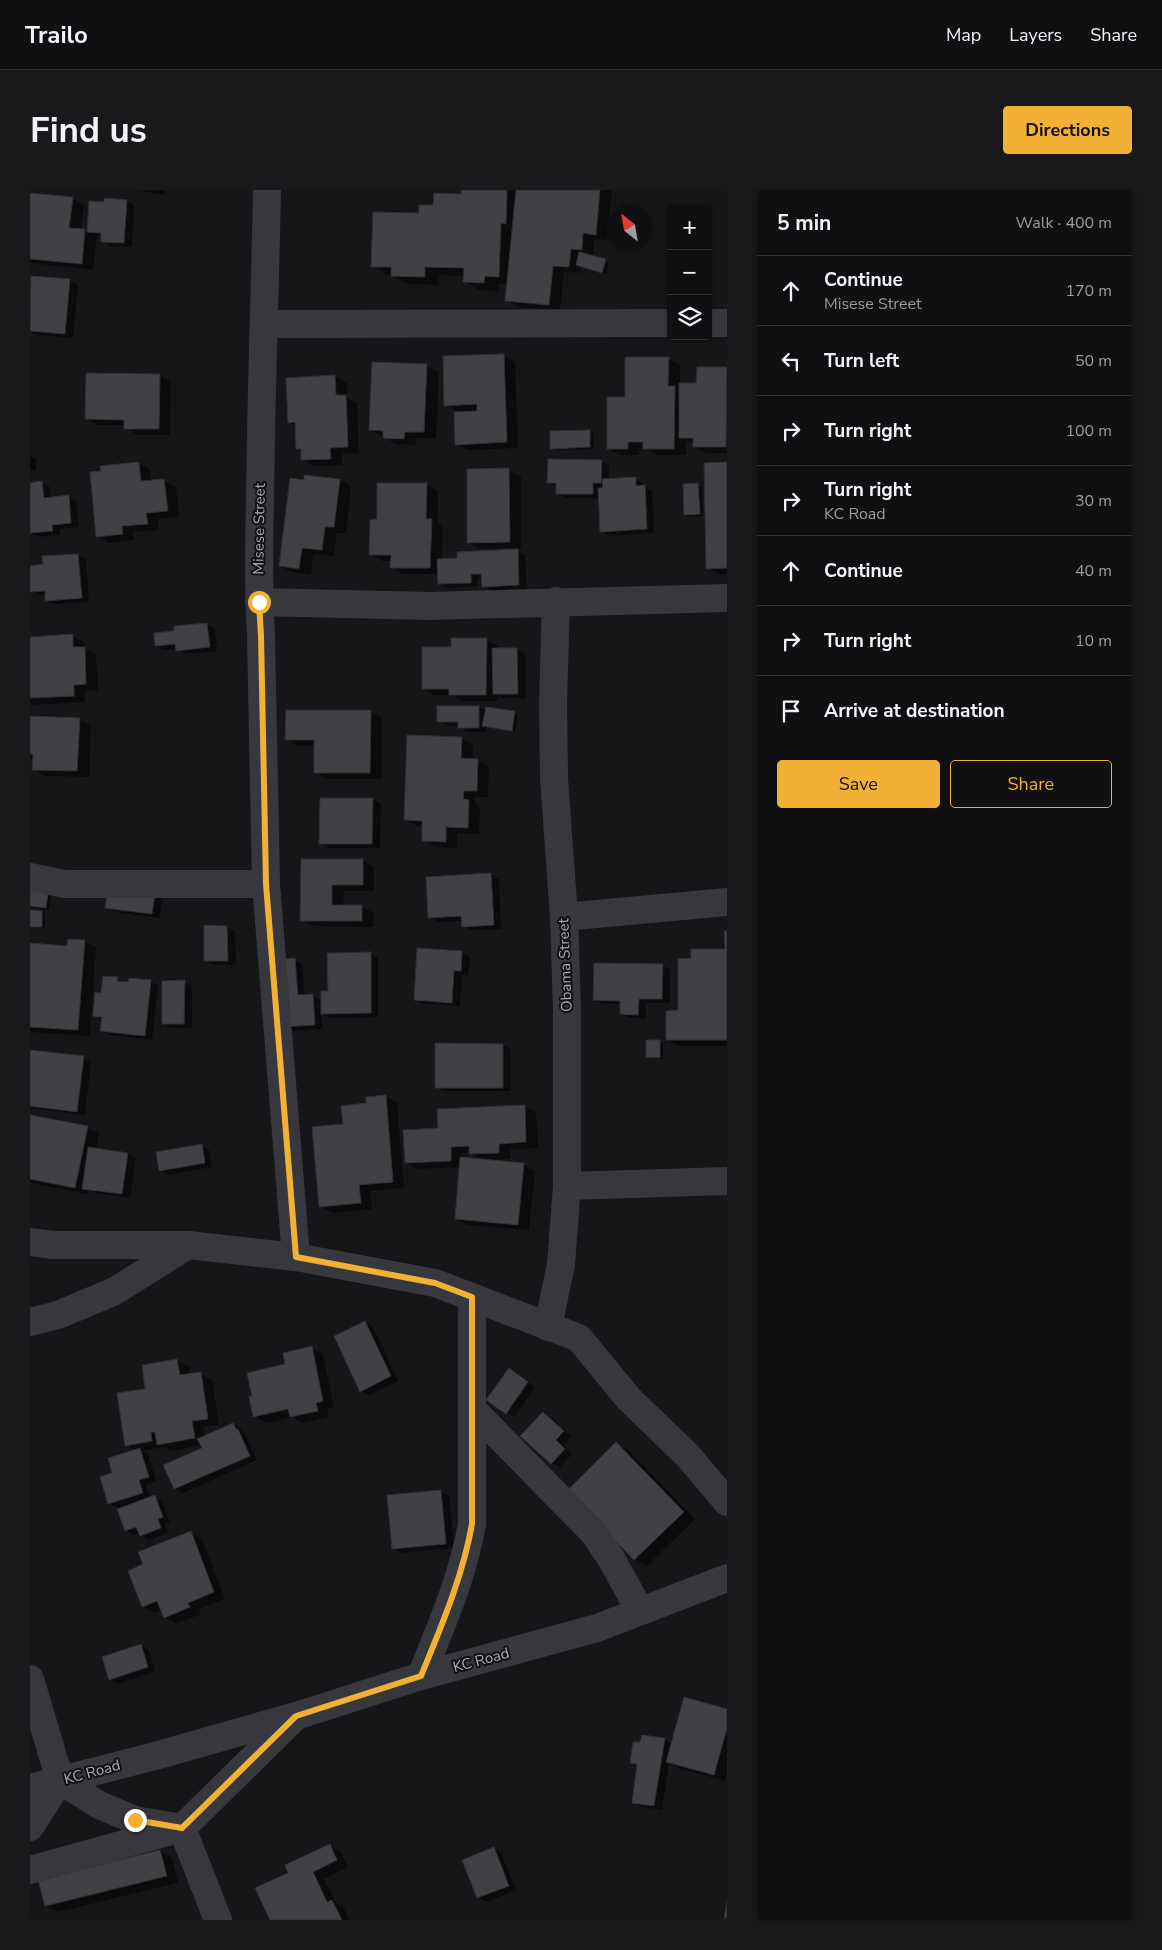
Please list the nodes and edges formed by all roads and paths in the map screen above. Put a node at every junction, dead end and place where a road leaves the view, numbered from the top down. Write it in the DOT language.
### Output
graph roads {
  1 [pos="267,190"];
  2 [pos="667,323"];
  3 [pos="712,323"];
  4 [pos="727,323"];
  5 [pos="265,324"];
  6 [pos="727,598"];
  7 [pos="556,601"];
  8 [pos="259,602"];
  9 [pos="30,877"];
  10 [pos="266,884"];
  11 [pos="727,902"];
  12 [pos="564,917"];
  13 [pos="727,1181"];
  14 [pos="567,1186"];
  15 [pos="30,1242"];
  16 [pos="188,1244"];
  17 [pos="296,1257"];
  18 [pos="472,1297"];
  19 [pos="30,1322"];
  20 [pos="548,1327"];
  21 [pos="472,1409"];
  22 [pos="727,1502"];
  23 [pos="727,1578"];
  24 [pos="640,1612"];
  25 [pos="421,1676"];
  26 [pos="30,1679"];
  27 [pos="296,1716"];
  28 [pos="60,1780"];
  29 [pos="30,1788"];
  30 [pos="30,1827"];
  31 [pos="182,1828"];
  32 [pos="30,1870"];
  33 [pos="218,1920"];
  1 -- 5 [label="street, Misese Street"];
  2 -- 5 [label="street"];
  3 -- 4 [label="street"];
  5 -- 8 [label="street, Misese Street"];
  6 -- 7 [label="street"];
  7 -- 8 [label="street"];
  7 -- 12 [label="street, Obama Street"];
  8 -- 10 [label="street, Misese Street"];
  9 -- 10 [label="street"];
  10 -- 17 [label="street, Misese Street"];
  11 -- 12 [label="street"];
  12 -- 14 [label="street, Obama Street"];
  13 -- 14 [label="street"];
  14 -- 20 [label="street, Obama Street"];
  15 -- 16 [label="street"];
  16 -- 17 [label="street"];
  16 -- 19 [label="street"];
  17 -- 18 [label="street"];
  18 -- 20 [label="street"];
  18 -- 21 [label="street"];
  20 -- 22 [label="street"];
  21 -- 24 [label="street"];
  21 -- 25 [label="street"];
  23 -- 24 [label="street, KC Road"];
  24 -- 25 [label="street, KC Road"];
  25 -- 27 [label="street, KC Road"];
  26 -- 28 [label="street"];
  27 -- 28 [label="street, KC Road"];
  27 -- 31 [label="street"];
  28 -- 29 [label="street, KC Road"];
  28 -- 30 [label="street"];
  28 -- 31 [label="street"];
  31 -- 32 [label="street"];
  31 -- 33 [label="street"];
}
